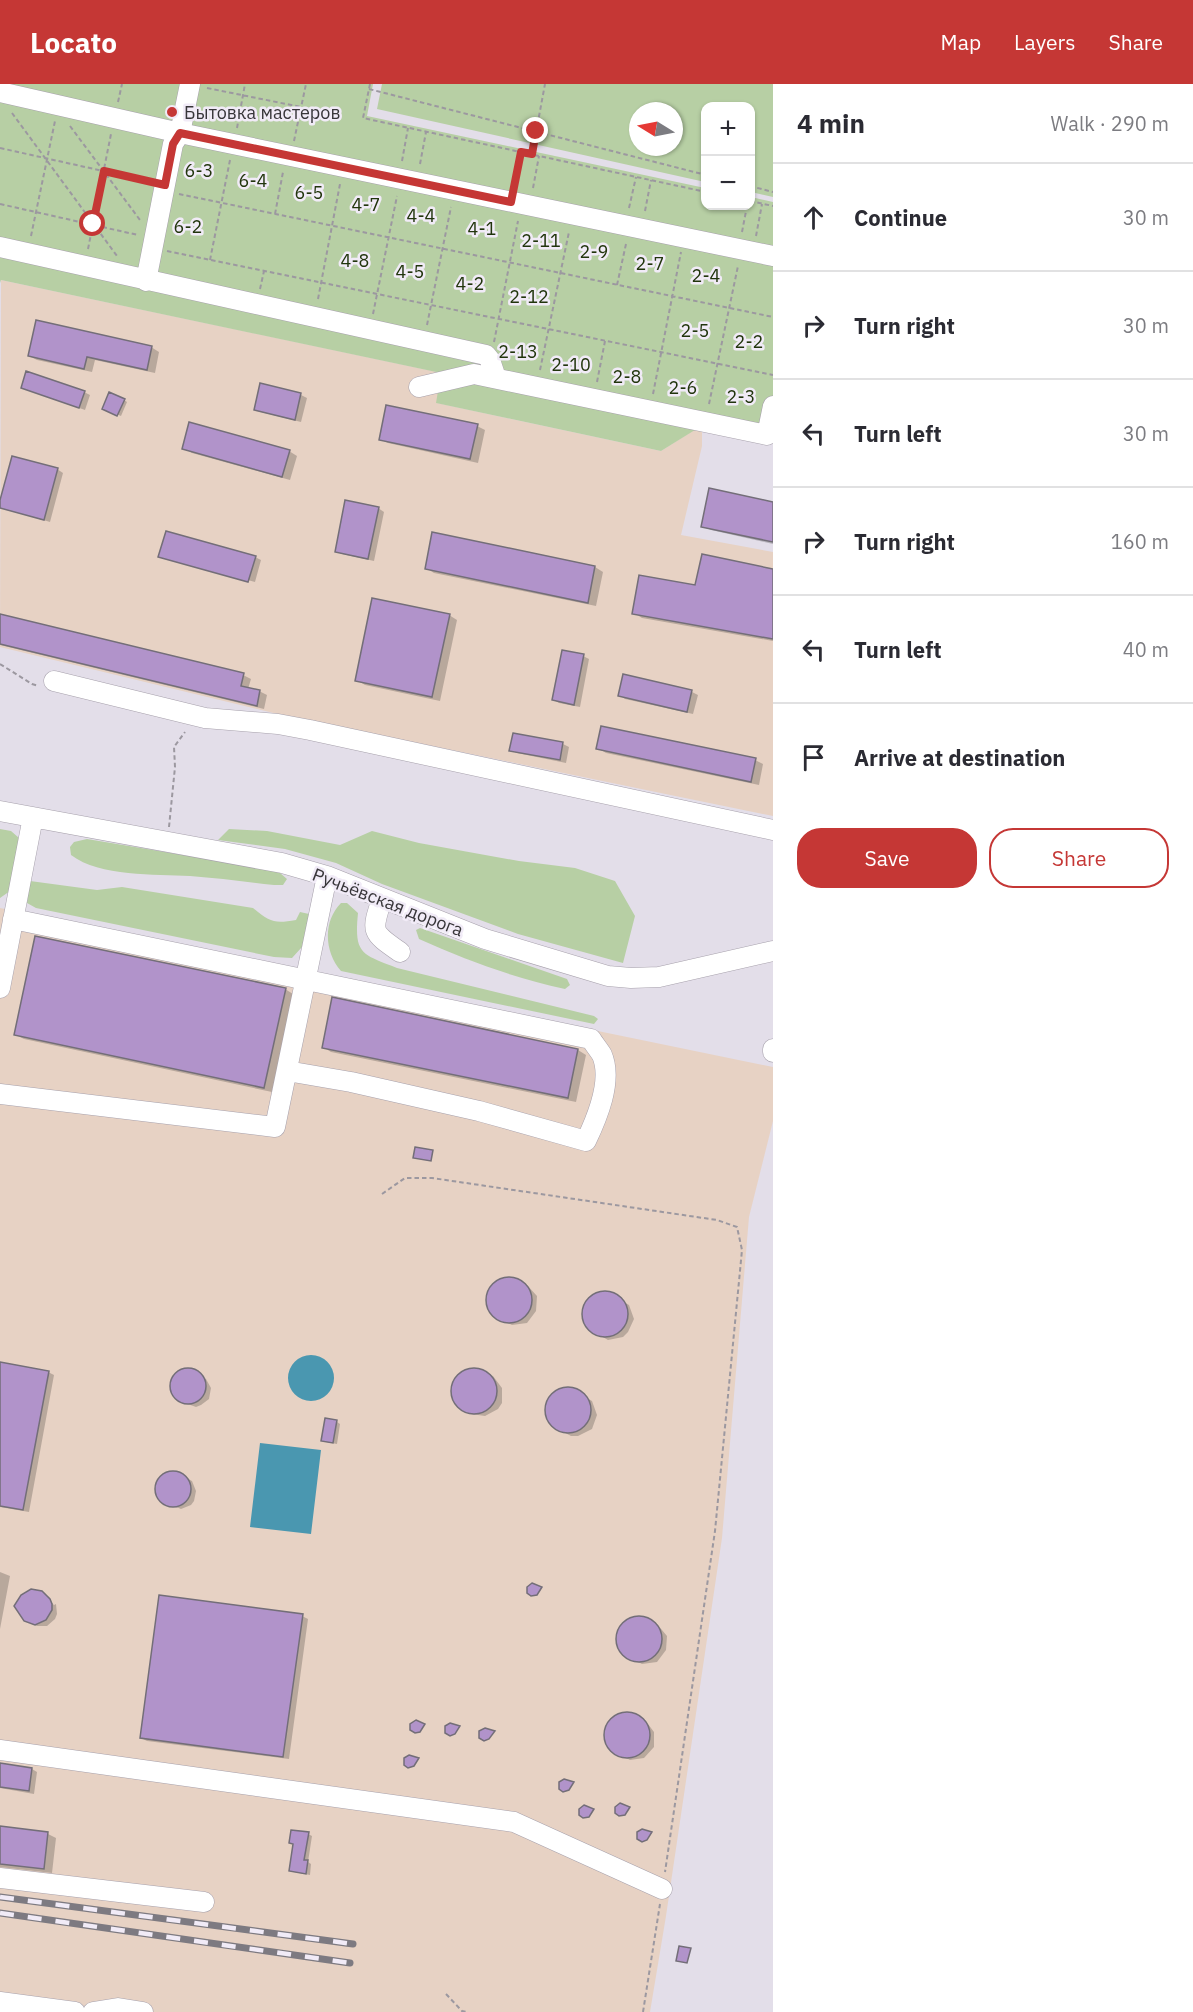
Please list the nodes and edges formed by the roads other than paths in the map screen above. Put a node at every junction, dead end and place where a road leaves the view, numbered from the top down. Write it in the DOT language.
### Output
graph roads {
  1 [pos="190,84"];
  2 [pos="0,88"];
  3 [pos="180,133"];
  4 [pos="0,247"];
  5 [pos="773,256"];
  6 [pos="140,279"];
  7 [pos="493,369"];
  8 [pos="419,387"];
  9 [pos="773,406"];
  10 [pos="770,436"];
  11 [pos="54,681"];
  12 [pos="0,811"];
  13 [pos="33,817"];
  14 [pos="773,830"];
  15 [pos="327,876"];
  16 [pos="382,899"];
  17 [pos="13,919"];
  18 [pos="773,951"];
  19 [pos="400,952"];
  20 [pos="306,979"];
  21 [pos="0,988"];
  22 [pos="287,1071"];
  23 [pos="0,1094"];
  24 [pos="0,1750"];
  25 [pos="0,1878"];
  26 [pos="662,1889"];
  27 [pos="204,1902"];
  28 [pos="0,2002"];
  29 [pos="75,2012"];
  30 [pos="93,2012"];
  31 [pos="143,2012"];
  1 -- 3 [label="street"];
  2 -- 3 [label="street"];
  3 -- 5 [label="street"];
  3 -- 6 [label="street"];
  4 -- 6 [label="street"];
  6 -- 7 [label="street"];
  7 -- 8 [label="street"];
  7 -- 10 [label="street"];
  9 -- 10 [label="street"];
  11 -- 14 [label="street"];
  12 -- 13 [label="street, Ручьёвская дорога"];
  13 -- 15 [label="street, Ручьёвская дорога"];
  13 -- 17 [label="street"];
  15 -- 16 [label="street, Ручьёвская дорога"];
  15 -- 20 [label="street"];
  16 -- 18 [label="street, Ручьёвская дорога"];
  16 -- 19 [label="street"];
  17 -- 20 [label="street"];
  17 -- 21 [label="street"];
  20 -- 22 [label="street"];
  20 -- 22 [label="street"];
  22 -- 23 [label="street"];
  24 -- 26 [label="street"];
  25 -- 27 [label="street"];
  28 -- 29 [label="street"];
  30 -- 31 [label="street"];
}
